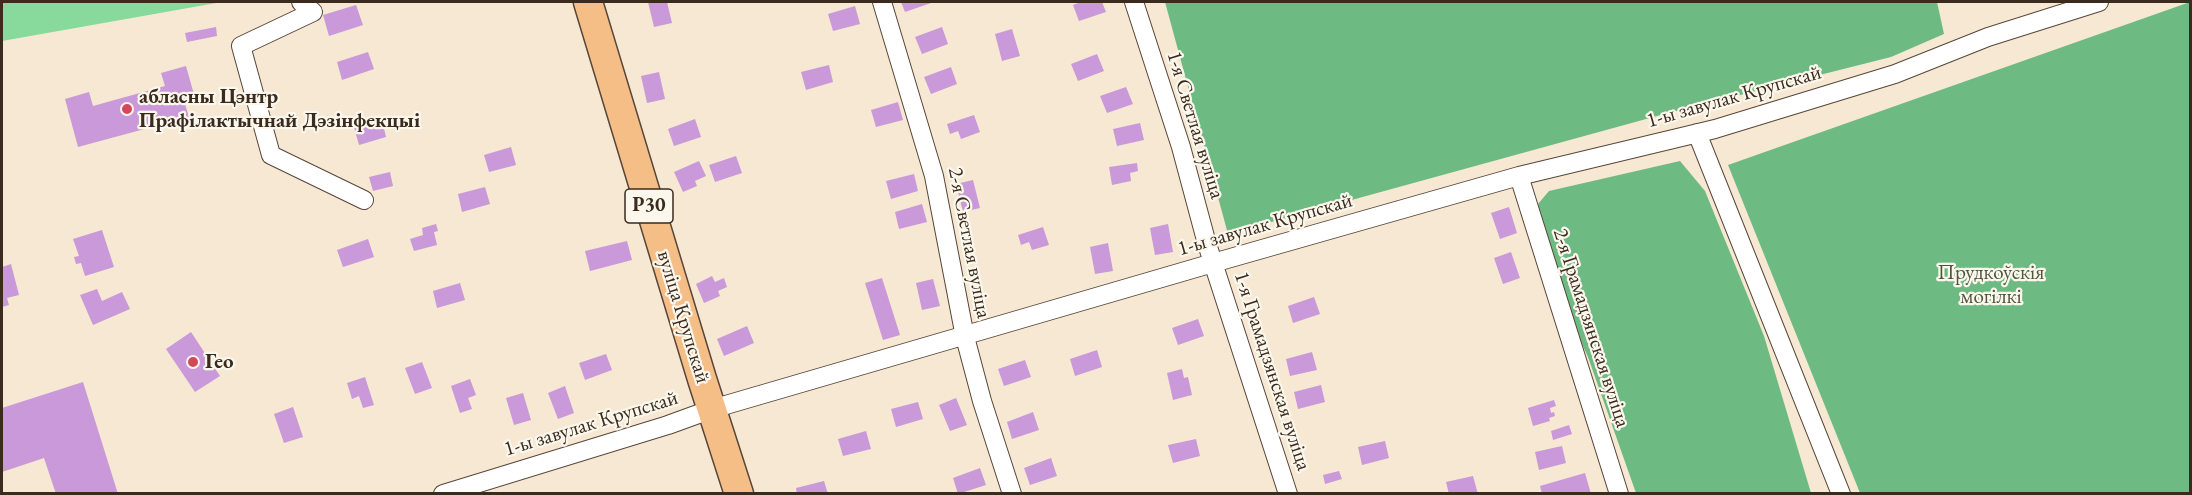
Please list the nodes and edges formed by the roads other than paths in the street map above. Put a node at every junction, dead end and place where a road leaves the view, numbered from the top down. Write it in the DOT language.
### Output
graph roads {
  1 [pos="301,2"];
  2 [pos="588,2"];
  3 [pos="882,2"];
  4 [pos="1134,2"];
  5 [pos="2099,2"];
  6 [pos="1696,133"];
  7 [pos="1519,176"];
  8 [pos="364,200"];
  9 [pos="1213,262"];
  10 [pos="965,336"];
  11 [pos="712,410"];
  12 [pos="443,494"];
  13 [pos="739,494"];
  14 [pos="1012,494"];
  15 [pos="1288,494"];
  16 [pos="1619,494"];
  17 [pos="1841,494"];
  1 -- 8 [label="street"];
  2 -- 11 [label="main road, вуліца Крупскай / Р30"];
  3 -- 10 [label="street, 2-я Светлая вуліца"];
  4 -- 9 [label="street, 1-я Светлая вуліца"];
  5 -- 6 [label="street, 1-ы завулак Крупскай"];
  6 -- 7 [label="street, 1-ы завулак Крупскай"];
  6 -- 17 [label="street"];
  7 -- 9 [label="street, 1-ы завулак Крупскай"];
  7 -- 16 [label="street, 2-я Грамадзянская вуліца"];
  9 -- 10 [label="street, 1-ы завулак Крупскай"];
  9 -- 15 [label="street, 1-я Грамадзянская вуліца"];
  10 -- 11 [label="street, 1-ы завулак Крупскай"];
  10 -- 14 [label="street, 2-я Светлая вуліца"];
  11 -- 12 [label="street, 1-ы завулак Крупскай"];
  11 -- 13 [label="main road, вуліца Крупскай / Р30"];
}
